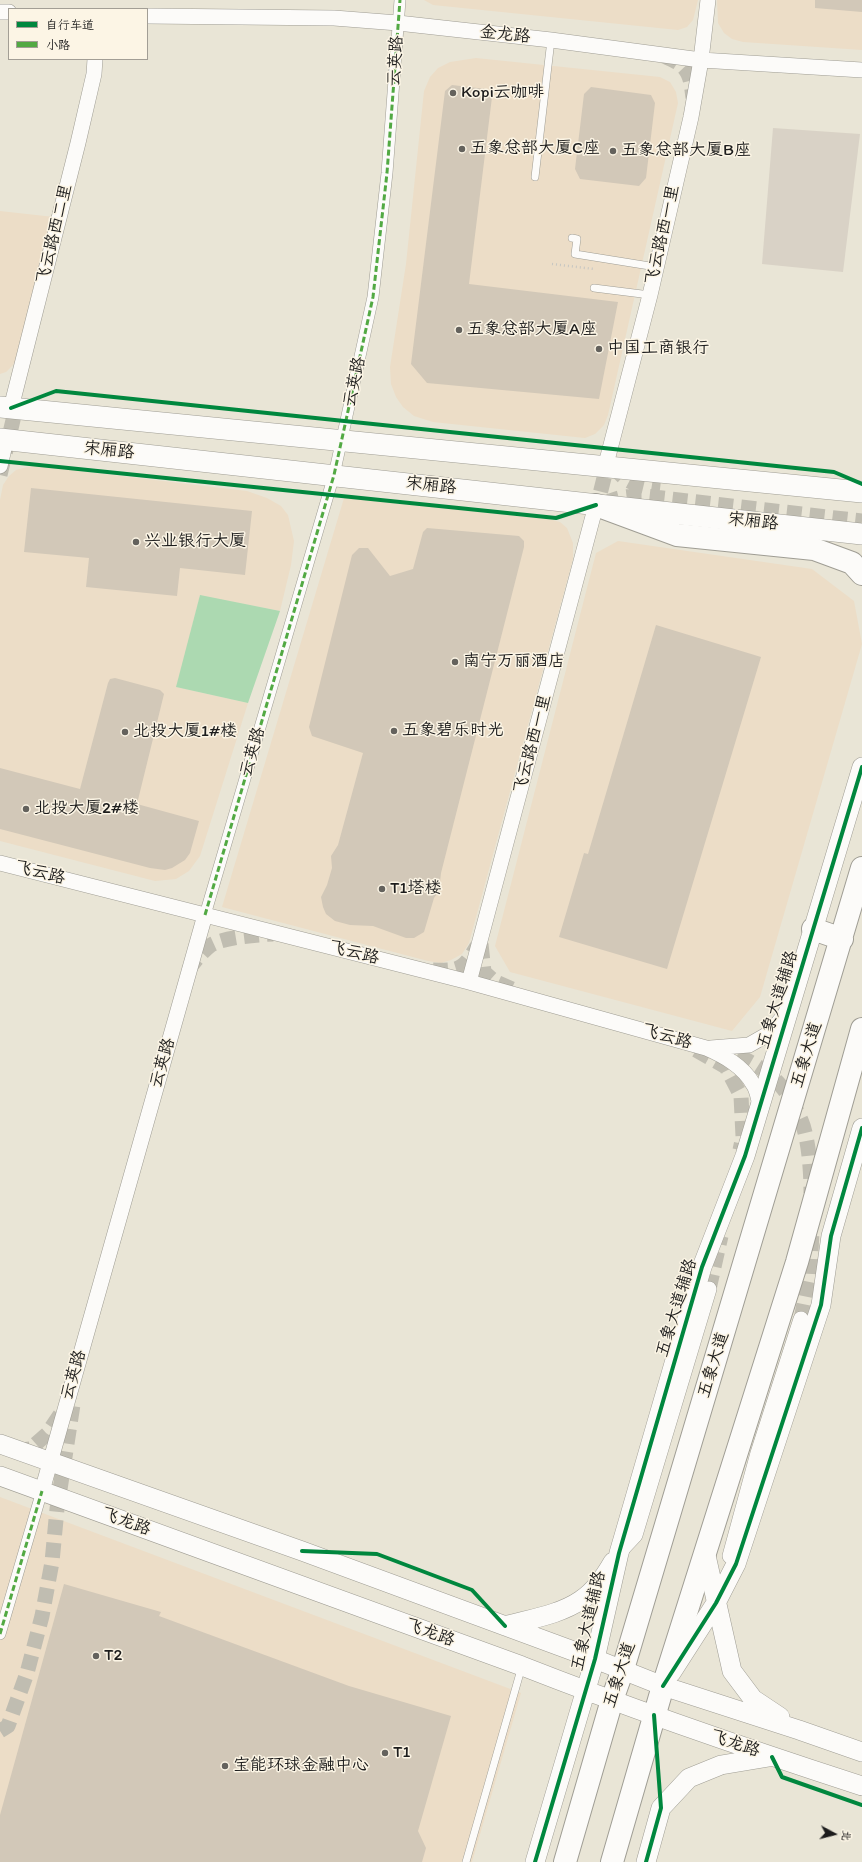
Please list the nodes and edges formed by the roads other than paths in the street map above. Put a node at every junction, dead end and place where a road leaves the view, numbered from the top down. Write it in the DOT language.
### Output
graph roads {
  1 [pos="400,0"];
  2 [pos="708,0"];
  3 [pos="148,16"];
  4 [pos="398,23"];
  5 [pos="551,40"];
  6 [pos="96,60"];
  7 [pos="701,60"];
  8 [pos="862,70"];
  9 [pos="535,177"];
  10 [pos="572,238"];
  11 [pos="574,263"];
  12 [pos="655,269"];
  13 [pos="594,288"];
  14 [pos="650,295"];
  15 [pos="6,408"];
  16 [pos="3,439"];
  17 [pos="343,440"];
  18 [pos="0,466"];
  19 [pos="606,468"];
  20 [pos="334,475"];
  21 [pos="862,479"];
  22 [pos="827,489"];
  23 [pos="862,492"];
  24 [pos="596,505"];
  25 [pos="862,534"];
  26 [pos="862,574"];
  27 [pos="862,767"];
  28 [pos="0,863"];
  29 [pos="862,868"];
  30 [pos="205,915"];
  31 [pos="813,929"];
  32 [pos="842,939"];
  33 [pos="469,982"];
  34 [pos="789,1010"];
  35 [pos="862,1029"];
  36 [pos="706,1048"];
  37 [pos="760,1104"];
  38 [pos="862,1128"];
  39 [pos="709,1289"];
  40 [pos="801,1319"];
  41 [pos="0,1444"];
  42 [pos="50,1463"];
  43 [pos="0,1476"];
  44 [pos="42,1491"];
  45 [pos="705,1552"];
  46 [pos="619,1553"];
  47 [pos="716,1603"];
  48 [pos="505,1626"];
  49 [pos="0,1634"];
  50 [pos="595,1659"];
  51 [pos="522,1666"];
  52 [pos="623,1669"];
  53 [pos="663,1686"];
  54 [pos="586,1691"];
  55 [pos="612,1700"];
  56 [pos="654,1716"];
  57 [pos="799,1730"];
  58 [pos="862,1752"];
  59 [pos="772,1757"];
  60 [pos="862,1786"];
  61 [pos="466,1862"];
  62 [pos="535,1862"];
  63 [pos="565,1862"];
  64 [pos="612,1862"];
  65 [pos="646,1862"];
  1 -- 4 [label="street, 云英路"];
  2 -- 7 [label="street, 飞云路西一里"];
  3 -- 4 [label="street, 金龙路"];
  4 -- 5 [label="street, 金龙路"];
  4 -- 17 [label="street, 云英路"];
  5 -- 7 [label="street, 金龙路"];
  5 -- 9 [label="lane"];
  6 -- 15 [label="street, 飞云路西二里"];
  7 -- 8 [label="street, 金龙路"];
  7 -- 12 [label="street, 飞云路西一里"];
  10 -- 12 [label="lane"];
  11 -- 12 [label="lane"];
  12 -- 14 [label="street, 飞云路西一里"];
  13 -- 14 [label="lane"];
  14 -- 19 [label="street, 飞云路西一里"];
  15 -- 17 [label="main road, 宋厢路"];
  16 -- 18 [label="street"];
  16 -- 20 [label="main road, 宋厢路"];
  17 -- 19 [label="main road, 宋厢路"];
  17 -- 20 [label="street, 云英路"];
  19 -- 22 [label="main road, 宋厢路"];
  20 -- 24 [label="main road, 宋厢路"];
  20 -- 30 [label="street, 云英路"];
  21 -- 22 [label="main road"];
  22 -- 23 [label="main road, 宋厢路"];
  24 -- 25 [label="main road, 宋厢路"];
  24 -- 26 [label="main road"];
  24 -- 33 [label="street, 飞云路西一里"];
  27 -- 31 [label="street, 五象大道辅路"];
  28 -- 30 [label="street, 飞云路"];
  29 -- 32 [label="main road, 五象大道"];
  30 -- 33 [label="street, 飞云路"];
  30 -- 42 [label="street, 云英路"];
  31 -- 32 [label="main road"];
  31 -- 34 [label="street, 五象大道辅路"];
  32 -- 52 [label="main road, 五象大道"];
  33 -- 36 [label="street, 飞云路"];
  34 -- 36 [label="street, 飞云路"];
  34 -- 37 [label="street, 五象大道辅路"];
  35 -- 45 [label="main road"];
  36 -- 37 [label="street, 飞云路"];
  37 -- 46 [label="street, 五象大道辅路"];
  38 -- 47 [label="street"];
  39 -- 46 [label="street"];
  40 -- 47 [label="street"];
  41 -- 42 [label="street, 飞龙路"];
  42 -- 44 [label="street, 云英路"];
  42 -- 48 [label="street, 飞龙路"];
  43 -- 44 [label="street, 飞龙路"];
  44 -- 49 [label="street"];
  44 -- 51 [label="street, 飞龙路"];
  45 -- 47 [label="street"];
  45 -- 53 [label="main road"];
  46 -- 48 [label="street"];
  46 -- 50 [label="street, 五象大道辅路"];
  47 -- 53 [label="street"];
  47 -- 57 [label="street"];
  48 -- 50 [label="street, 飞龙路"];
  50 -- 52 [label="street, 飞龙路"];
  50 -- 54 [label="street, 五象大道辅路"];
  51 -- 54 [label="street, 飞龙路"];
  51 -- 61 [label="lane"];
  52 -- 53 [label="street, 飞龙路"];
  52 -- 55 [label="main road, 五象大道"];
  53 -- 56 [label="main road"];
  53 -- 57 [label="street, 飞龙路"];
  54 -- 55 [label="street, 飞龙路"];
  54 -- 62 [label="street, 五象大道辅路"];
  55 -- 56 [label="street, 飞龙路"];
  55 -- 63 [label="main road, 五象大道"];
  56 -- 59 [label="street, 飞龙路"];
  56 -- 64 [label="main road"];
  57 -- 58 [label="street, 飞龙路"];
  59 -- 60 [label="street, 飞龙路"];
  59 -- 65 [label="street"];
}
